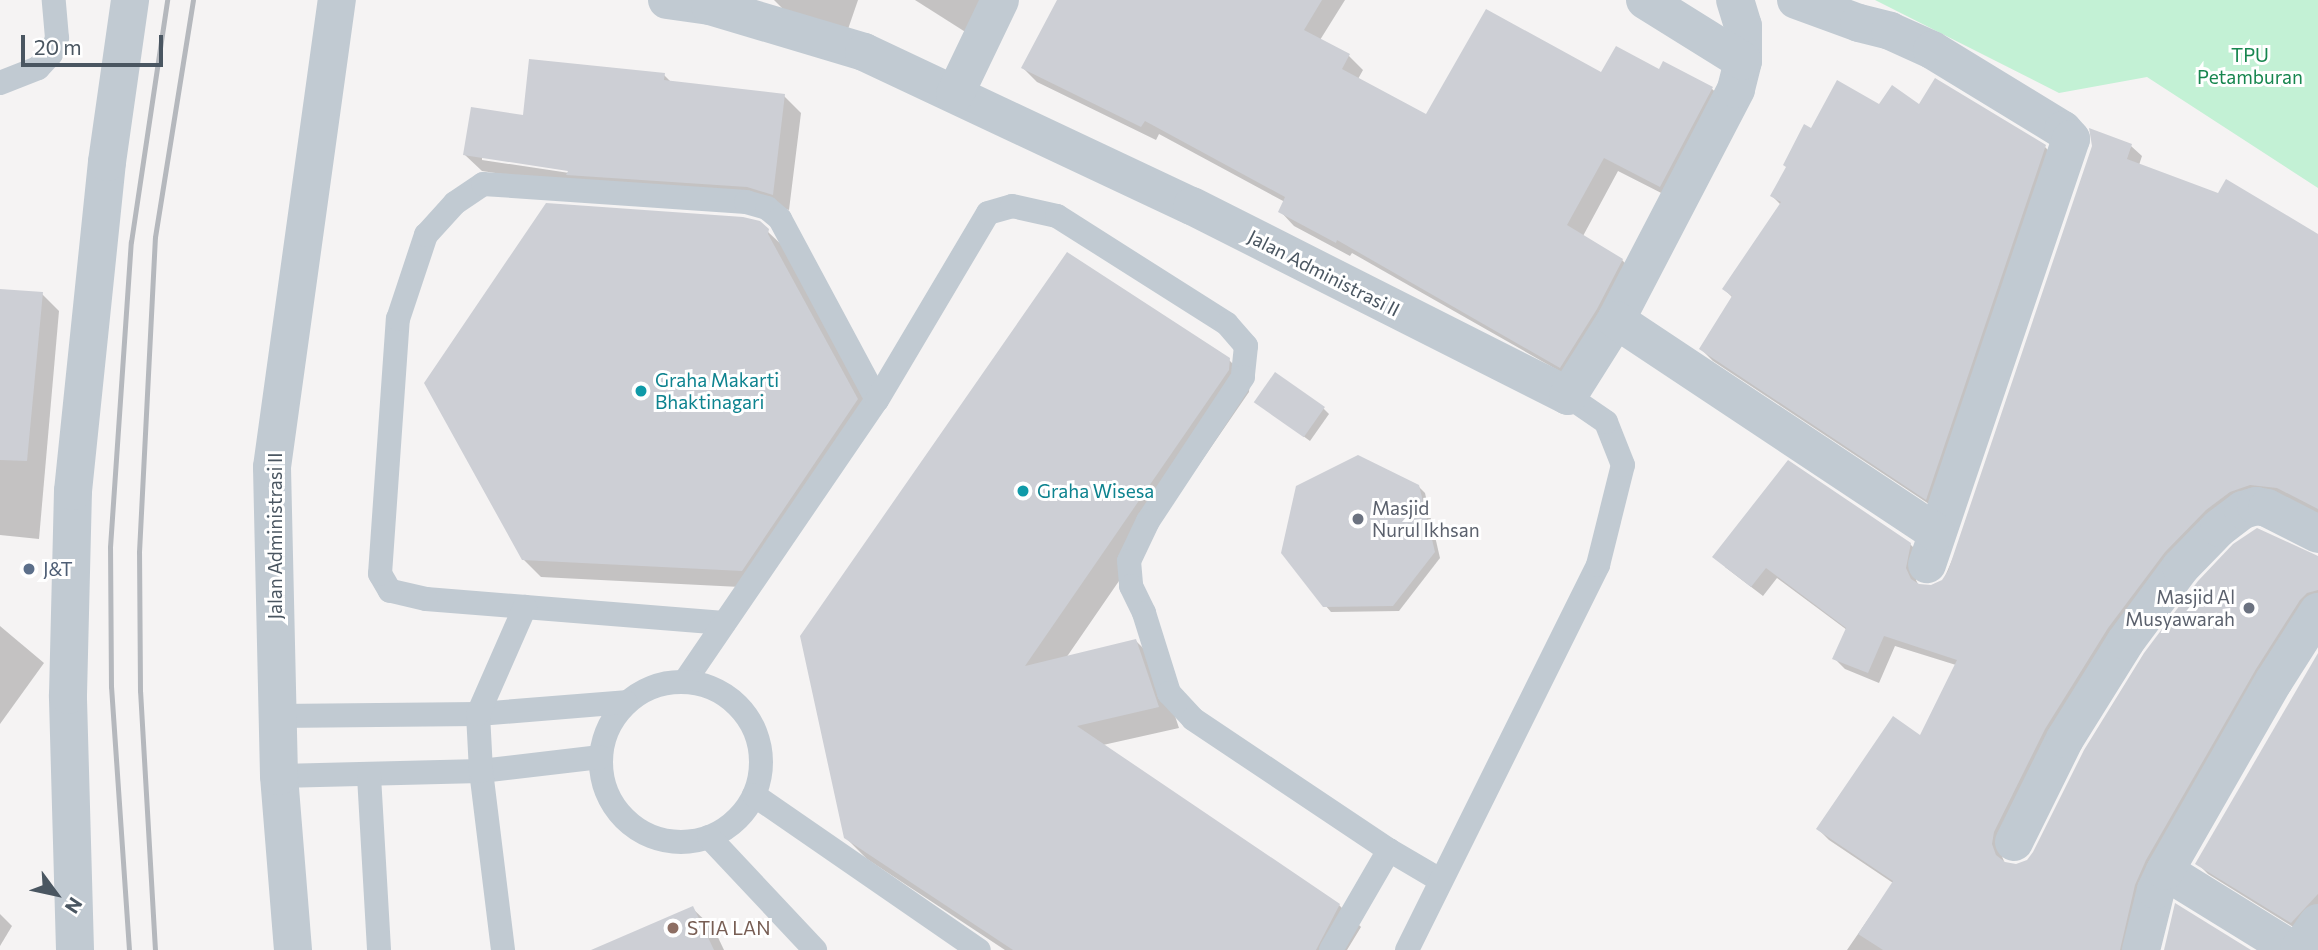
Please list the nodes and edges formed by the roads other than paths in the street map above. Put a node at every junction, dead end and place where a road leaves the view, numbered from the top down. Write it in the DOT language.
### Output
graph roads {
  1 [pos="54,0"];
  2 [pos="130,0"];
  3 [pos="337,0"];
  4 [pos="667,0"];
  5 [pos="1000,0"];
  6 [pos="1645,0"];
  7 [pos="1735,0"];
  8 [pos="1797,0"];
  9 [pos="1743,61"];
  10 [pos="0,83"];
  11 [pos="955,94"];
  12 [pos="1616,320"];
  13 [pos="1569,396"];
  14 [pos="877,400"];
  15 [pos="2318,534"];
  16 [pos="525,607"];
  17 [pos="2318,612"];
  18 [pos="724,623"];
  19 [pos="685,681"];
  20 [pos="626,702"];
  21 [pos="478,714"];
  22 [pos="278,716"];
  23 [pos="600,757"];
  24 [pos="481,771"];
  25 [pos="279,776"];
  26 [pos="369,776"];
  27 [pos="754,795"];
  28 [pos="709,837"];
  29 [pos="2014,842"];
  30 [pos="1389,850"];
  31 [pos="2165,872"];
  32 [pos="1440,880"];
  33 [pos="2318,923"];
  34 [pos="75,950"];
  35 [pos="293,950"];
  36 [pos="379,950"];
  37 [pos="503,950"];
  38 [pos="815,950"];
  39 [pos="979,950"];
  40 [pos="1331,950"];
  41 [pos="1408,950"];
  42 [pos="2141,950"];
  43 [pos="2293,950"];
  44 [pos="2299,950"];
  1 -- 10 [label="lane"];
  2 -- 34 [label="street"];
  3 -- 22 [label="street, Jalan Administrasi II"];
  4 -- 11 [label="street, Jalan Administrasi II"];
  5 -- 11 [label="street"];
  6 -- 9 [label="street"];
  7 -- 9 [label="street"];
  8 -- 12 [label="street"];
  9 -- 12 [label="street"];
  11 -- 13 [label="street, Jalan Administrasi II"];
  12 -- 13 [label="street"];
  13 -- 32 [label="lane"];
  14 -- 16 [label="lane"];
  14 -- 18 [label="lane"];
  14 -- 30 [label="lane"];
  15 -- 29 [label="street"];
  16 -- 18 [label="lane"];
  16 -- 21 [label="lane"];
  17 -- 31 [label="street"];
  18 -- 19 [label="lane"];
  19 -- 20 [label="lane"];
  19 -- 27 [label="lane"];
  20 -- 21 [label="lane"];
  20 -- 23 [label="lane"];
  21 -- 22 [label="lane"];
  21 -- 24 [label="lane"];
  22 -- 25 [label="street, Jalan Administrasi II"];
  23 -- 24 [label="lane"];
  23 -- 28 [label="lane"];
  24 -- 26 [label="lane"];
  24 -- 37 [label="lane"];
  25 -- 26 [label="lane"];
  25 -- 35 [label="street, Jalan Administrasi II"];
  26 -- 36 [label="lane"];
  27 -- 28 [label="lane"];
  27 -- 39 [label="lane"];
  28 -- 38 [label="lane"];
  30 -- 32 [label="lane"];
  30 -- 40 [label="lane"];
  31 -- 42 [label="street"];
  31 -- 43 [label="street"];
  32 -- 41 [label="lane"];
  33 -- 44 [label="street"];
}
